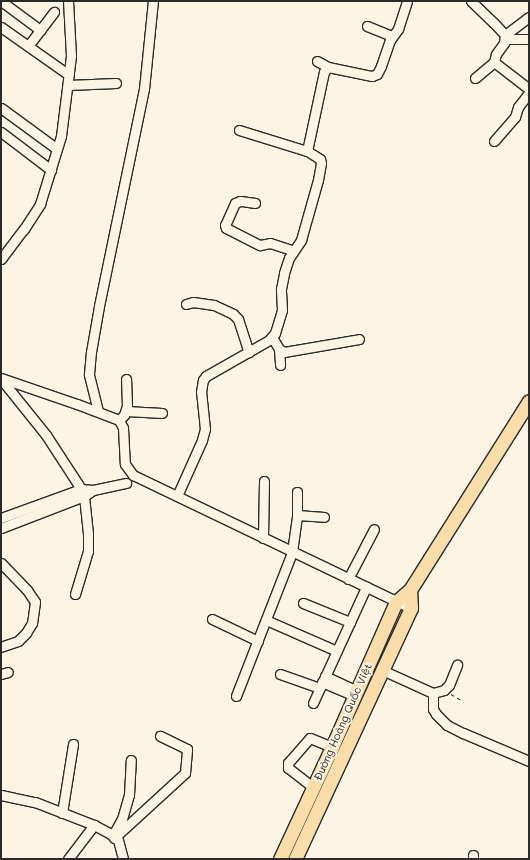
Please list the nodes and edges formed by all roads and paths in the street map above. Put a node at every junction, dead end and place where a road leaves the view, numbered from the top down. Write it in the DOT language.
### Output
graph roads {
  1 [pos="1,1"];
  2 [pos="68,1"];
  3 [pos="154,1"];
  4 [pos="407,1"];
  5 [pos="471,1"];
  6 [pos="486,1"];
  7 [pos="480,8"];
  8 [pos="54,12"];
  9 [pos="529,17"];
  10 [pos="367,26"];
  11 [pos="1,27"];
  12 [pos="40,30"];
  13 [pos="392,36"];
  14 [pos="505,37"];
  15 [pos="529,39"];
  16 [pos="28,46"];
  17 [pos="317,61"];
  18 [pos="494,62"];
  19 [pos="328,67"];
  20 [pos="69,75"];
  21 [pos="475,78"];
  22 [pos="116,84"];
  23 [pos="68,85"];
  24 [pos="529,89"];
  25 [pos="529,93"];
  26 [pos="1,108"];
  27 [pos="239,130"];
  28 [pos="1,132"];
  29 [pos="494,141"];
  30 [pos="57,149"];
  31 [pos="307,151"];
  32 [pos="51,170"];
  33 [pos="255,203"];
  34 [pos="294,251"];
  35 [pos="1,259"];
  36 [pos="186,304"];
  37 [pos="272,337"];
  38 [pos="359,339"];
  39 [pos="280,349"];
  40 [pos="249,352"];
  41 [pos="280,365"];
  42 [pos="1,379"];
  43 [pos="126,379"];
  44 [pos="529,401"];
  45 [pos="98,411"];
  46 [pos="126,411"];
  47 [pos="162,413"];
  48 [pos="119,420"];
  49 [pos="133,481"];
  50 [pos="264,481"];
  51 [pos="297,492"];
  52 [pos="83,493"];
  53 [pos="177,496"];
  54 [pos="297,515"];
  55 [pos="324,517"];
  56 [pos="1,518"];
  57 [pos="1,528"];
  58 [pos="374,529"];
  59 [pos="263,538"];
  60 [pos="292,552"];
  61 [pos="1,563"];
  62 [pos="348,579"];
  63 [pos="366,588"];
  64 [pos="410,590"];
  65 [pos="75,594"];
  66 [pos="396,602"];
  67 [pos="303,603"];
  68 [pos="410,608"];
  69 [pos="212,619"];
  70 [pos="266,620"];
  71 [pos="350,622"];
  72 [pos="258,641"];
  73 [pos="1,647"];
  74 [pos="337,651"];
  75 [pos="457,665"];
  76 [pos="382,670"];
  77 [pos="280,674"];
  78 [pos="322,682"];
  79 [pos="444,690"];
  80 [pos="433,693"];
  81 [pos="356,694"];
  82 [pos="236,696"];
  83 [pos="461,700"];
  84 [pos="313,703"];
  85 [pos="160,736"];
  86 [pos="73,744"];
  87 [pos="332,747"];
  88 [pos="131,760"];
  89 [pos="529,761"];
  90 [pos="314,788"];
  91 [pos="1,795"];
  92 [pos="62,813"];
  93 [pos="94,825"];
  94 [pos="113,837"];
  95 [pos="68,859"];
  96 [pos="123,859"];
  97 [pos="280,859"];
  98 [pos="295,859"];
  1 -- 12 [label="street"];
  2 -- 20 [label="street"];
  3 -- 45 [label="street"];
  4 -- 13 [label="street"];
  5 -- 7 [label="street"];
  6 -- 7 [label="street"];
  7 -- 14 [label="street"];
  8 -- 12 [label="street"];
  9 -- 14 [label="street"];
  10 -- 13 [label="street"];
  11 -- 16 [label="street"];
  12 -- 16 [label="street"];
  13 -- 19 [label="street"];
  14 -- 15 [label="street"];
  14 -- 18 [label="street"];
  16 -- 20 [label="street"];
  17 -- 19 [label="street"];
  18 -- 21 [label="street"];
  18 -- 24 [label="street"];
  19 -- 31 [label="street"];
  20 -- 23 [label="street"];
  22 -- 23 [label="street"];
  23 -- 30 [label="street"];
  25 -- 29 [label="street"];
  26 -- 30 [label="street"];
  27 -- 31 [label="street"];
  28 -- 32 [label="street"];
  30 -- 32 [label="street"];
  31 -- 34 [label="street"];
  32 -- 35 [label="street"];
  33 -- 34 [label="street"];
  34 -- 37 [label="street"];
  36 -- 40 [label="street"];
  37 -- 39 [label="street"];
  37 -- 40 [label="street"];
  38 -- 39 [label="street"];
  39 -- 41 [label="street"];
  40 -- 53 [label="street"];
  42 -- 45 [label="street"];
  42 -- 52 [label="street"];
  43 -- 46 [label="street"];
  44 -- 64 [label="highway, Đường Hoàng Quốc Việt"];
  45 -- 48 [label="street"];
  46 -- 47 [label="street"];
  46 -- 48 [label="street"];
  48 -- 49 [label="street"];
  49 -- 52 [label="street"];
  49 -- 53 [label="street"];
  50 -- 59 [label="street"];
  51 -- 54 [label="street"];
  52 -- 56 [label="street"];
  52 -- 57 [label="street"];
  52 -- 65 [label="street"];
  53 -- 59 [label="street"];
  54 -- 55 [label="street"];
  54 -- 60 [label="street"];
  58 -- 62 [label="street"];
  59 -- 60 [label="street"];
  60 -- 62 [label="street"];
  60 -- 70 [label="street"];
  61 -- 73 [label="street"];
  62 -- 63 [label="street"];
  63 -- 66 [label="street"];
  63 -- 71 [label="street"];
  64 -- 66 [label="highway, Đường Hoàng Quốc Việt"];
  64 -- 68 [label="highway, Đường Hoàng Quốc Việt"];
  66 -- 68 [label="street"];
  66 -- 81 [label="highway, Đường Hoàng Quốc Việt"];
  67 -- 71 [label="street"];
  68 -- 76 [label="highway, Đường Hoàng Quốc Việt"];
  69 -- 72 [label="street"];
  70 -- 72 [label="street"];
  70 -- 74 [label="street"];
  71 -- 74 [label="street"];
  72 -- 82 [label="street"];
  74 -- 78 [label="street"];
  75 -- 79 [label="street"];
  76 -- 80 [label="street"];
  76 -- 98 [label="highway, Đường Hoàng Quốc Việt"];
  77 -- 78 [label="street"];
  78 -- 81 [label="street"];
  78 -- 84 [label="street"];
  79 -- 80 [label="street"];
  79 -- 83 [label="path"];
  80 -- 89 [label="street"];
  81 -- 87 [label="highway, Đường Hoàng Quốc Việt"];
  85 -- 94 [label="street"];
  86 -- 92 [label="street"];
  87 -- 90 [label="highway, Đường Hoàng Quốc Việt"];
  87 -- 90 [label="street"];
  88 -- 94 [label="street"];
  90 -- 97 [label="highway, Đường Hoàng Quốc Việt"];
  91 -- 92 [label="street"];
  92 -- 93 [label="street"];
  93 -- 94 [label="street"];
  93 -- 95 [label="street"];
  94 -- 96 [label="street"];
}
